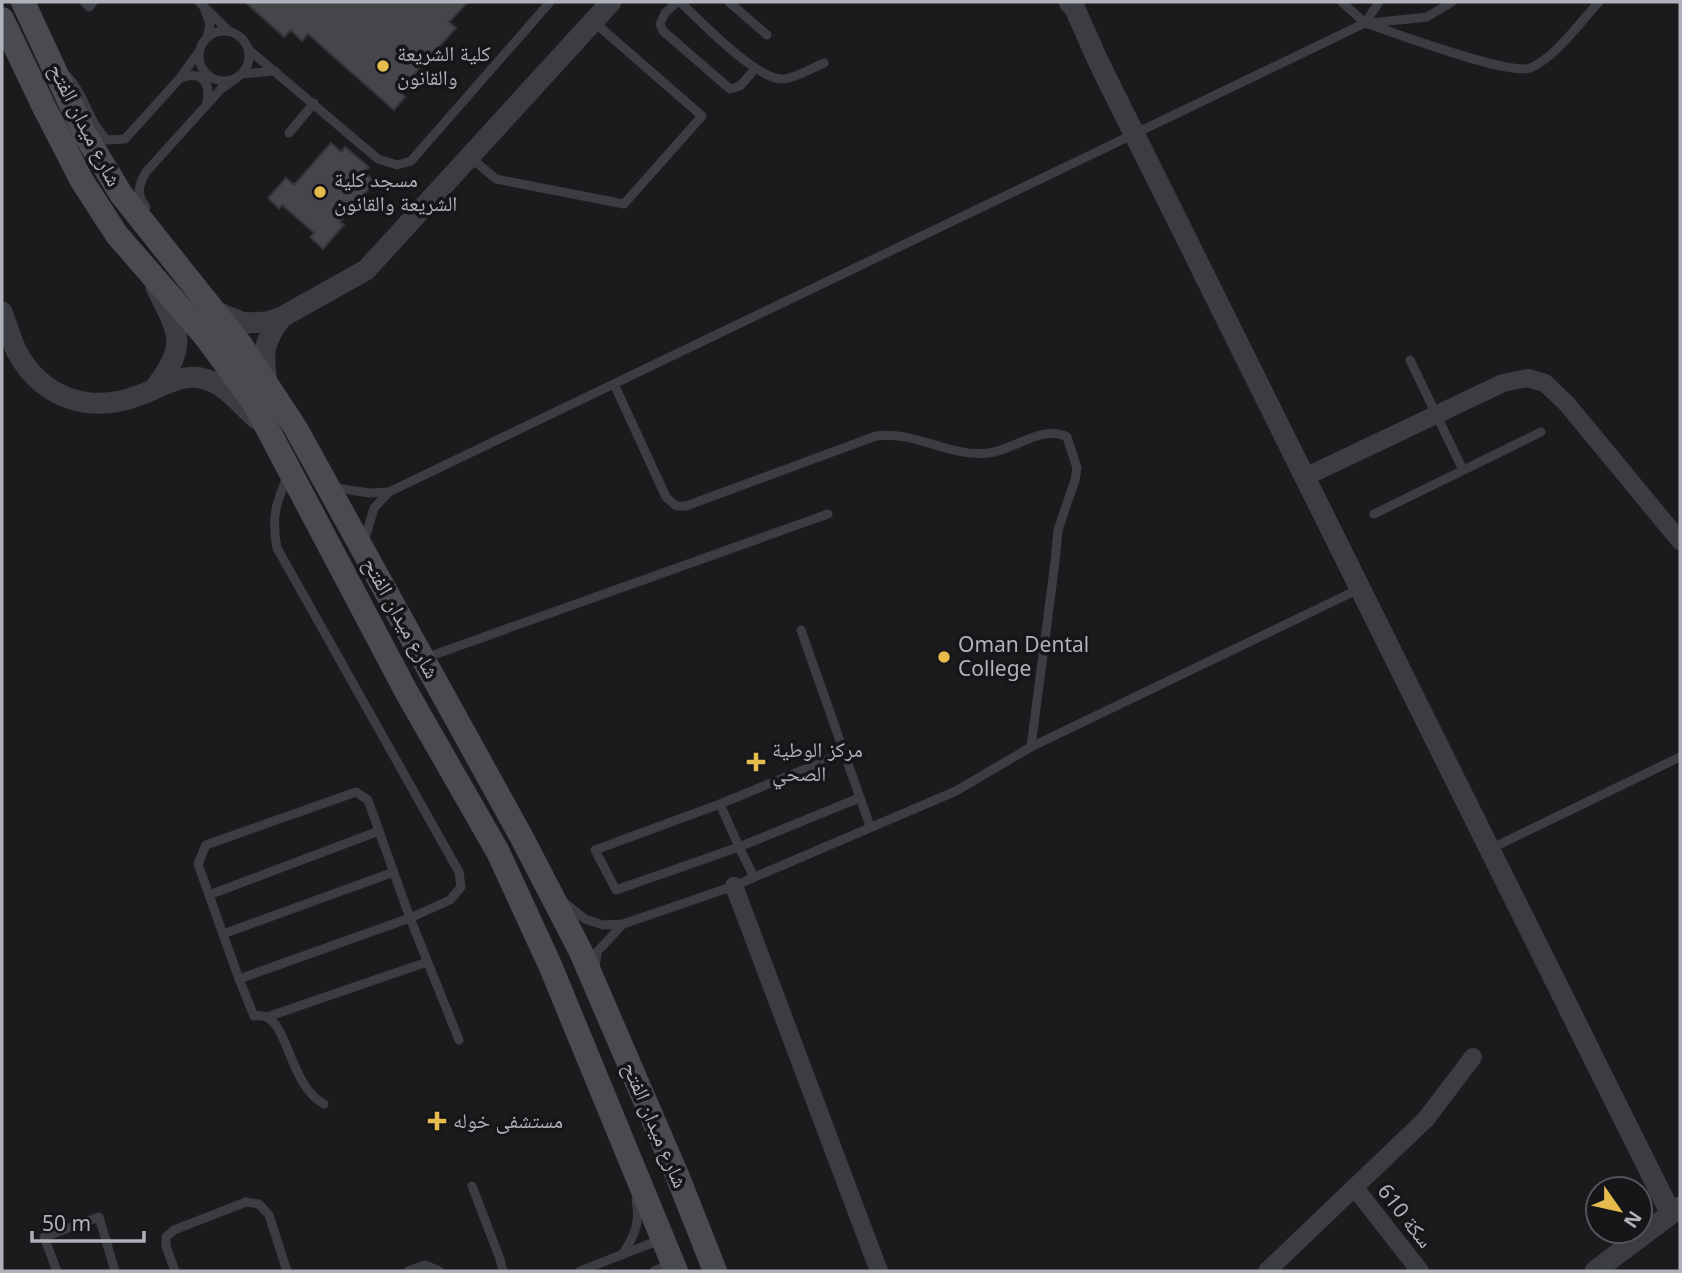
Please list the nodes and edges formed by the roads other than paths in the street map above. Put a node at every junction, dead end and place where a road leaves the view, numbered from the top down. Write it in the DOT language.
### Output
graph roads {
  1 [pos="24,2"];
  2 [pos="84,2"];
  3 [pos="93,2"];
  4 [pos="550,2"];
  5 [pos="611,2"];
  6 [pos="679,2"];
  7 [pos="729,2"];
  8 [pos="1342,2"];
  9 [pos="1380,2"];
  10 [pos="1452,2"];
  11 [pos="1599,2"];
  12 [pos="201,4"];
  13 [pos="1077,4"];
  14 [pos="2,19"];
  15 [pos="593,21"];
  16 [pos="1365,23"];
  17 [pos="229,31"];
  18 [pos="768,36"];
  19 [pos="207,38"];
  20 [pos="200,50"];
  21 [pos="249,50"];
  22 [pos="53,63"];
  23 [pos="824,63"];
  24 [pos="755,69"];
  25 [pos="275,71"];
  26 [pos="238,77"];
  27 [pos="180,78"];
  28 [pos="314,103"];
  29 [pos="206,105"];
  30 [pos="289,133"];
  31 [pos="1135,133"];
  32 [pos="469,156"];
  33 [pos="152,215"];
  34 [pos="159,224"];
  35 [pos="175,260"];
  36 [pos="149,272"];
  37 [pos="214,311"];
  38 [pos="2,312"];
  39 [pos="282,317"];
  40 [pos="1410,360"];
  41 [pos="267,384"];
  42 [pos="614,384"];
  43 [pos="154,389"];
  44 [pos="1438,414"];
  45 [pos="267,427"];
  46 [pos="1541,432"];
  47 [pos="1463,470"];
  48 [pos="290,471"];
  49 [pos="1305,477"];
  50 [pos="328,486"];
  51 [pos="389,492"];
  52 [pos="828,514"];
  53 [pos="1374,514"];
  54 [pos="1680,541"];
  55 [pos="362,547"];
  56 [pos="1361,589"];
  57 [pos="801,631"];
  58 [pos="423,658"];
  59 [pos="1031,747"];
  60 [pos="844,753"];
  61 [pos="1680,757"];
  62 [pos="859,798"];
  63 [pos="720,804"];
  64 [pos="870,826"];
  65 [pos="379,831"];
  66 [pos="738,847"];
  67 [pos="1490,849"];
  68 [pos="394,872"];
  69 [pos="754,877"];
  70 [pos="547,886"];
  71 [pos="734,886"];
  72 [pos="209,895"];
  73 [pos="410,918"];
  74 [pos="623,924"];
  75 [pos="223,934"];
  76 [pos="428,962"];
  77 [pos="239,979"];
  78 [pos="596,987"];
  79 [pos="267,1017"];
  80 [pos="459,1040"];
  81 [pos="1473,1057"];
  82 [pos="324,1104"];
  83 [pos="626,1147"];
  84 [pos="472,1186"];
  85 [pos="1355,1188"];
  86 [pos="1675,1210"];
  87 [pos="664,1238"];
  88 [pos="702,1247"];
  89 [pos="622,1255"];
  90 [pos="500,1259"];
  91 [pos="667,1269"];
  92 [pos="57,1271"];
  93 [pos="116,1271"];
  94 [pos="175,1271"];
  95 [pos="287,1271"];
  96 [pos="408,1271"];
  97 [pos="439,1271"];
  98 [pos="503,1271"];
  99 [pos="510,1271"];
  100 [pos="580,1271"];
  101 [pos="879,1271"];
  102 [pos="1267,1271"];
  103 [pos="1420,1271"];
  104 [pos="1595,1271"];
  1 -- 22 [label="main road, شارع ميدان الفتح"];
  2 -- 3 [label="lane"];
  4 -- 28 [label="lane"];
  5 -- 15 [label="street"];
  6 -- 24 [label="lane"];
  6 -- 24 [label="lane"];
  7 -- 18 [label="lane"];
  8 -- 16 [label="lane"];
  9 -- 16 [label="lane"];
  10 -- 16 [label="lane"];
  11 -- 16 [label="lane"];
  12 -- 17 [label="lane"];
  12 -- 19 [label="lane"];
  13 -- 31 [label="street"];
  14 -- 36 [label="main road, شارع ميدان الفتح"];
  15 -- 32 [label="street"];
  15 -- 32 [label="lane"];
  16 -- 31 [label="lane"];
  17 -- 19 [label="lane"];
  17 -- 21 [label="lane"];
  19 -- 20 [label="lane"];
  20 -- 26 [label="lane"];
  20 -- 27 [label="lane"];
  21 -- 25 [label="lane"];
  21 -- 26 [label="lane"];
  22 -- 27 [label="lane"];
  22 -- 35 [label="main road, شارع ميدان الفتح"];
  23 -- 24 [label="lane"];
  25 -- 26 [label="lane"];
  25 -- 28 [label="lane"];
  26 -- 29 [label="lane"];
  27 -- 29 [label="lane"];
  28 -- 30 [label="lane"];
  29 -- 33 [label="lane"];
  31 -- 42 [label="lane"];
  31 -- 49 [label="street"];
  32 -- 39 [label="street"];
  34 -- 35 [label="lane"];
  35 -- 37 [label="main road, شارع ميدان الفتح"];
  36 -- 43 [label="street"];
  36 -- 45 [label="main road, شارع ميدان الفتح"];
  37 -- 39 [label="street"];
  37 -- 41 [label="main road, شارع ميدان الفتح"];
  38 -- 43 [label="street"];
  39 -- 41 [label="street"];
  40 -- 44 [label="lane"];
  41 -- 50 [label="main road, شارع ميدان الفتح"];
  42 -- 51 [label="lane"];
  42 -- 59 [label="lane"];
  43 -- 45 [label="street"];
  44 -- 47 [label="lane"];
  44 -- 49 [label="street"];
  44 -- 54 [label="street"];
  45 -- 48 [label="main road, شارع ميدان الفتح"];
  46 -- 47 [label="lane"];
  47 -- 53 [label="lane"];
  48 -- 73 [label="lane"];
  48 -- 83 [label="main road, شارع ميدان الفتح"];
  49 -- 56 [label="street"];
  50 -- 51 [label="lane"];
  50 -- 55 [label="main road, شارع ميدان الفتح"];
  51 -- 55 [label="lane"];
  52 -- 58 [label="lane"];
  55 -- 58 [label="main road, شارع ميدان الفتح"];
  56 -- 59 [label="lane"];
  56 -- 67 [label="street"];
  57 -- 60 [label="lane"];
  58 -- 70 [label="main road, شارع ميدان الفتح"];
  59 -- 64 [label="lane"];
  60 -- 62 [label="lane"];
  60 -- 63 [label="lane"];
  61 -- 67 [label="lane"];
  62 -- 64 [label="lane"];
  62 -- 66 [label="lane"];
  63 -- 66 [label="lane"];
  63 -- 66 [label="lane"];
  64 -- 69 [label="lane"];
  65 -- 68 [label="lane"];
  65 -- 72 [label="lane"];
  65 -- 72 [label="lane"];
  66 -- 69 [label="lane"];
  67 -- 86 [label="street"];
  68 -- 73 [label="lane"];
  68 -- 75 [label="lane"];
  69 -- 71 [label="lane"];
  70 -- 74 [label="lane"];
  70 -- 78 [label="main road, شارع ميدان الفتح"];
  71 -- 74 [label="lane"];
  71 -- 101 [label="street"];
  72 -- 75 [label="lane"];
  73 -- 76 [label="lane"];
  73 -- 77 [label="lane"];
  74 -- 78 [label="lane"];
  75 -- 77 [label="lane"];
  76 -- 79 [label="lane"];
  76 -- 80 [label="lane"];
  77 -- 79 [label="lane"];
  78 -- 88 [label="main road, شارع ميدان الفتح"];
  79 -- 82 [label="lane"];
  81 -- 85 [label="street"];
  83 -- 87 [label="main road, شارع ميدان الفتح"];
  83 -- 89 [label="lane"];
  84 -- 90 [label="lane"];
  85 -- 102 [label="street"];
  85 -- 103 [label="street, سكة 610"];
  86 -- 104 [label="street"];
  87 -- 88 [label="main road"];
  87 -- 89 [label="lane"];
  87 -- 91 [label="main road, شارع ميدان الفتح"];
  88 -- 91 [label="main road"];
  89 -- 100 [label="lane"];
  90 -- 98 [label="lane"];
  90 -- 99 [label="lane"];
  92 -- 93 [label="lane"];
  94 -- 95 [label="lane"];
  96 -- 97 [label="lane"];
}
